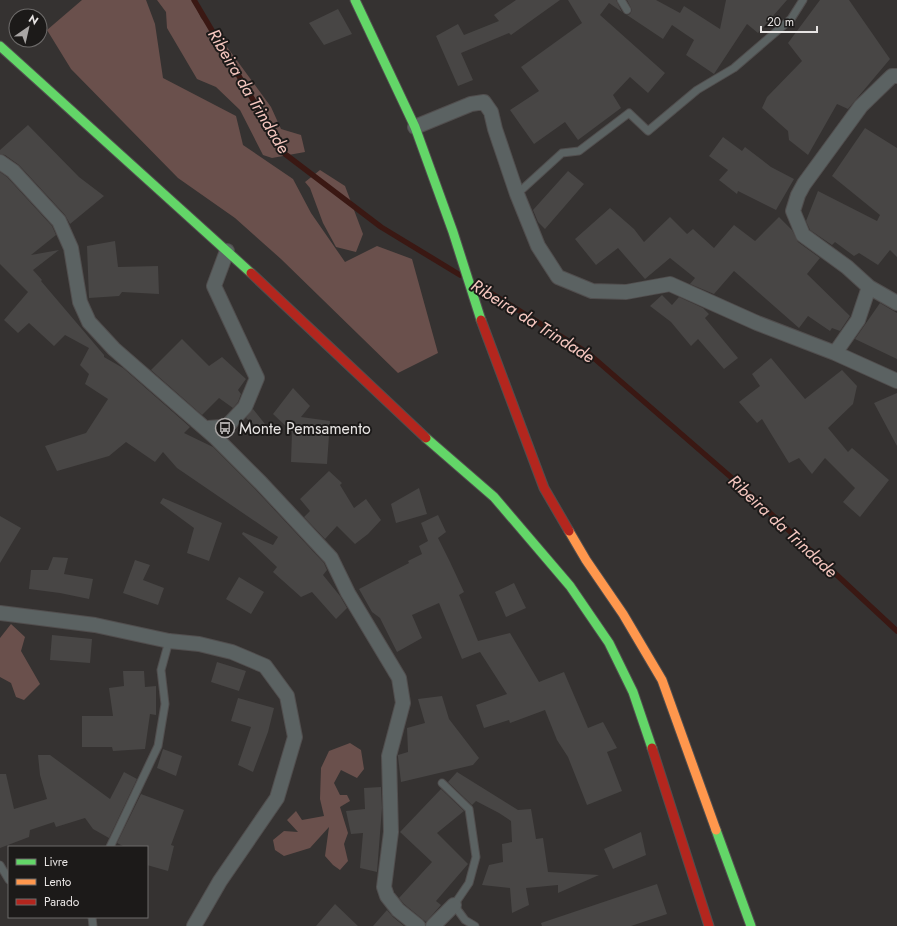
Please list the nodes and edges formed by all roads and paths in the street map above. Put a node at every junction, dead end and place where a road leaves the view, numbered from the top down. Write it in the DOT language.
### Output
graph roads {
  1 [pos="356,0"];
  2 [pos="621,0"];
  3 [pos="803,0"];
  4 [pos="627,10"];
  5 [pos="0,46"];
  6 [pos="897,76"];
  7 [pos="415,127"];
  8 [pos="0,162"];
  9 [pos="517,194"];
  10 [pos="227,251"];
  11 [pos="869,287"];
  12 [pos="897,303"];
  13 [pos="835,353"];
  14 [pos="897,381"];
  15 [pos="230,422"];
  16 [pos="201,425"];
  17 [pos="216,438"];
  18 [pos="0,613"];
  19 [pos="169,641"];
  20 [pos="442,782"];
  21 [pos="110,846"];
  22 [pos="0,865"];
  23 [pos="8,878"];
  24 [pos="454,905"];
  25 [pos="194,926"];
  26 [pos="418,926"];
  27 [pos="434,926"];
  28 [pos="475,926"];
  29 [pos="709,926"];
  30 [pos="751,926"];
  1 -- 7 [label="street"];
  2 -- 4 [label="lane"];
  3 -- 9 [label="lane"];
  5 -- 10 [label="street"];
  6 -- 11 [label="street"];
  7 -- 9 [label="street"];
  7 -- 30 [label="street"];
  8 -- 16 [label="street"];
  9 -- 13 [label="street"];
  10 -- 15 [label="street"];
  10 -- 29 [label="street"];
  11 -- 12 [label="street"];
  11 -- 13 [label="street"];
  13 -- 14 [label="street"];
  15 -- 16 [label="lane"];
  15 -- 17 [label="street"];
  16 -- 17 [label="street"];
  17 -- 26 [label="street"];
  18 -- 19 [label="street"];
  19 -- 21 [label="lane"];
  19 -- 25 [label="street"];
  20 -- 24 [label="lane"];
  22 -- 23 [label="lane"];
  24 -- 27 [label="street"];
  24 -- 28 [label="lane"];
}
